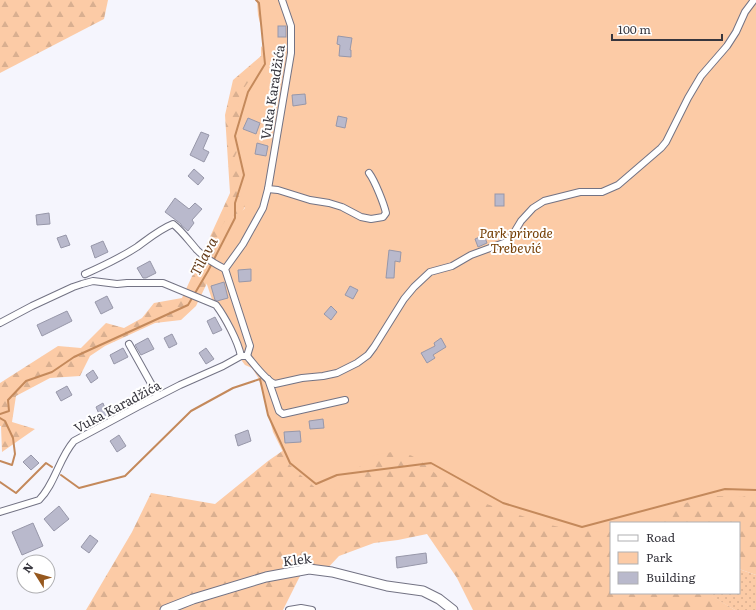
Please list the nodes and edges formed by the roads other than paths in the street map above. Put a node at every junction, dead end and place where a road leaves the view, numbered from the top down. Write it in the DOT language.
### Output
graph roads {
  1 [pos="282,0"];
  2 [pos="754,0"];
  3 [pos="369,173"];
  4 [pos="268,189"];
  5 [pos="225,269"];
  6 [pos="85,274"];
  7 [pos="0,323"];
  8 [pos="129,344"];
  9 [pos="244,356"];
  10 [pos="268,379"];
  11 [pos="158,396"];
  12 [pos="345,400"];
  13 [pos="0,512"];
  14 [pos="166,610"];
  15 [pos="289,610"];
  16 [pos="312,610"];
  17 [pos="453,610"];
  1 -- 4 [label="street, Vuka Karadžića"];
  2 -- 10 [label="street"];
  3 -- 4 [label="street"];
  4 -- 5 [label="street, Vuka Karadžića"];
  5 -- 6 [label="street"];
  5 -- 9 [label="street"];
  7 -- 9 [label="street"];
  8 -- 11 [label="street"];
  9 -- 10 [label="street"];
  9 -- 11 [label="street, Vuka Karadžića"];
  10 -- 12 [label="street"];
  11 -- 13 [label="street, Vuka Karadžića"];
  14 -- 17 [label="street, Klek"];
  15 -- 16 [label="street"];
}
